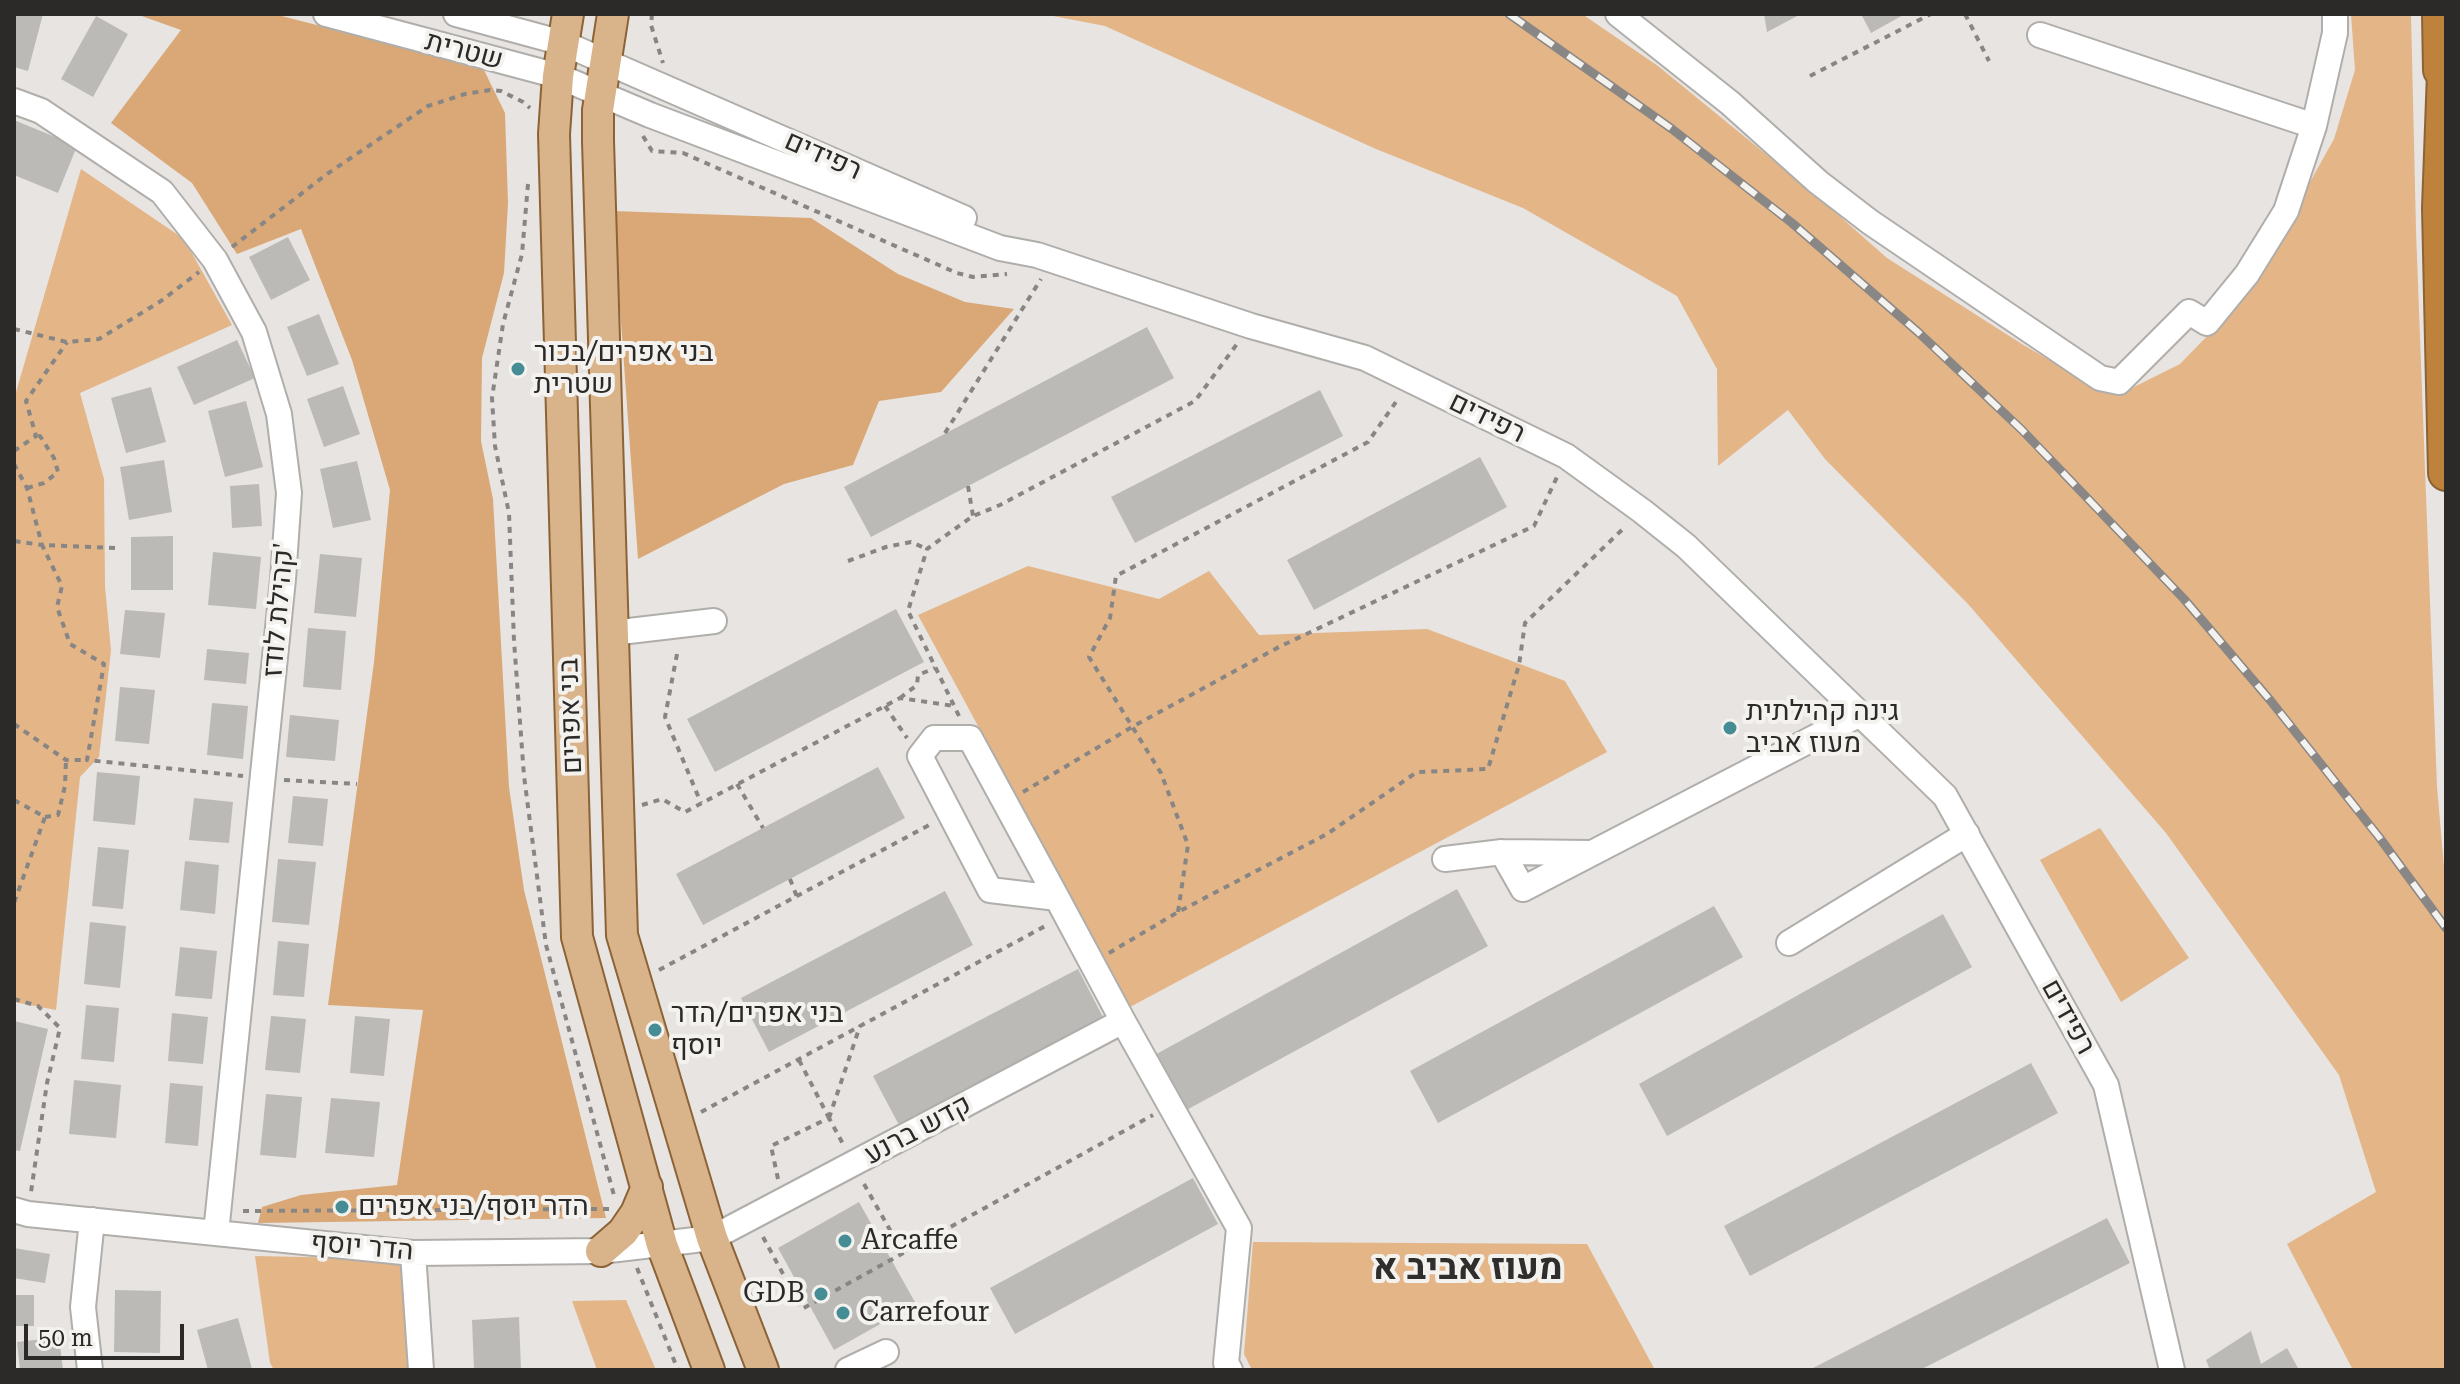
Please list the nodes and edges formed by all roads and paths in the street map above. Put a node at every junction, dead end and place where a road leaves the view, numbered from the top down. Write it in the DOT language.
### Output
graph roads {
  1 [pos="326,14"];
  2 [pos="456,14"];
  3 [pos="613,14"];
  4 [pos="652,14"];
  5 [pos="1618,14"];
  6 [pos="1931,14"];
  7 [pos="1965,14"];
  8 [pos="2335,14"];
  9 [pos="2440,14"];
  10 [pos="566,28"];
  11 [pos="2040,35"];
  12 [pos="2446,46"];
  13 [pos="1989,61"];
  14 [pos="558,76"];
  15 [pos="1810,76"];
  16 [pos="603,78"];
  17 [pos="663,87"];
  18 [pos="501,91"];
  19 [pos="14,101"];
  20 [pos="650,115"];
  21 [pos="2442,119"];
  22 [pos="2314,126"];
  23 [pos="215,260"];
  24 [pos="1033,265"];
  25 [pos="1015,272"];
  26 [pos="1251,326"];
  27 [pos="14,329"];
  28 [pos="67,342"];
  29 [pos="1412,381"];
  30 [pos="945,433"];
  31 [pos="36,436"];
  32 [pos="14,451"];
  33 [pos="1566,456"];
  34 [pos="14,464"];
  35 [pos="2446,473"];
  36 [pos="968,486"];
  37 [pos="27,488"];
  38 [pos="1642,511"];
  39 [pos="973,516"];
  40 [pos="14,541"];
  41 [pos="42,545"];
  42 [pos="115,548"];
  43 [pos="927,549"];
  44 [pos="848,561"];
  45 [pos="714,621"];
  46 [pos="612,633"];
  47 [pos="677,654"];
  48 [pos="935,668"];
  49 [pos="900,698"];
  50 [pos="885,706"];
  51 [pos="954,706"];
  52 [pos="1860,714"];
  53 [pos="14,724"];
  54 [pos="1132,727"];
  55 [pos="970,738"];
  56 [pos="920,756"];
  57 [pos="66,760"];
  58 [pos="87,760"];
  59 [pos="262,779"];
  60 [pos="357,784"];
  61 [pos="737,784"];
  62 [pos="14,800"];
  63 [pos="701,803"];
  64 [pos="1005,803"];
  65 [pos="618,813"];
  66 [pos="950,813"];
  67 [pos="45,817"];
  68 [pos="763,828"];
  69 [pos="1967,834"];
  70 [pos="1502,852"];
  71 [pos="1592,853"];
  72 [pos="1445,859"];
  73 [pos="790,879"];
  74 [pos="797,897"];
  75 [pos="14,903"];
  76 [pos="1062,906"];
  77 [pos="1178,912"];
  78 [pos="1789,943"];
  79 [pos="1091,963"];
  80 [pos="636,983"];
  81 [pos="14,999"];
  82 [pos="1123,1021"];
  83 [pos="860,1026"];
  84 [pos="798,1059"];
  85 [pos="1171,1106"];
  86 [pos="829,1118"];
  87 [pos="678,1124"];
  88 [pos="853,1164"];
  89 [pos="647,1187"];
  90 [pos="782,1201"];
  91 [pos="617,1209"];
  92 [pos="21,1212"];
  93 [pos="752,1217"];
  94 [pos="92,1220"];
  95 [pos="217,1222"];
  96 [pos="712,1238"];
  97 [pos="662,1245"];
  98 [pos="601,1251"];
  99 [pos="413,1253"];
  100 [pos="903,1254"];
  101 [pos="886,1352"];
  102 [pos="90,1370"];
  103 [pos="421,1370"];
  104 [pos="709,1370"];
  105 [pos="763,1370"];
  106 [pos="848,1370"];
  107 [pos="1230,1370"];
  108 [pos="2172,1370"];
  1 -- 14 [label="street, שטרית"];
  2 -- 10 [label="street, שטרית"];
  3 -- 16 [label="main road, בני אפרים"];
  4 -- 17 [label="path"];
  5 -- 22 [label="street"];
  6 -- 15 [label="path"];
  7 -- 13 [label="path"];
  8 -- 22 [label="street"];
  9 -- 21 [label="highway"];
  10 -- 14 [label="main road, בני אפרים"];
  10 -- 16 [label="street, שטרית"];
  11 -- 22 [label="street"];
  12 -- 21 [label="highway"];
  14 -- 16 [label="street, שטרית"];
  14 -- 89 [label="main road, בני אפרים"];
  16 -- 17 [label="street, רפידים"];
  16 -- 20 [label="street, רפידים"];
  16 -- 46 [label="main road, בני אפרים"];
  17 -- 24 [label="street, רפידים"];
  18 -- 23 [label="path"];
  19 -- 23 [label="street, קהילת לודז'"];
  20 -- 24 [label="street, רפידים"];
  20 -- 25 [label="path"];
  21 -- 35 [label="highway"];
  23 -- 28 [label="path"];
  23 -- 59 [label="street, קהילת לודז'"];
  24 -- 26 [label="street, רפידים"];
  24 -- 30 [label="path"];
  26 -- 29 [label="street, רפידים"];
  26 -- 39 [label="path"];
  27 -- 28 [label="path"];
  28 -- 31 [label="path"];
  29 -- 33 [label="street, רפידים"];
  29 -- 54 [label="path"];
  31 -- 32 [label="path"];
  31 -- 37 [label="path"];
  33 -- 38 [label="street, רפידים"];
  33 -- 54 [label="path"];
  34 -- 37 [label="path"];
  36 -- 39 [label="path"];
  37 -- 41 [label="path"];
  38 -- 52 [label="street, רפידים"];
  38 -- 77 [label="path"];
  39 -- 43 [label="path"];
  40 -- 41 [label="path"];
  41 -- 42 [label="path"];
  41 -- 58 [label="path"];
  43 -- 44 [label="path"];
  43 -- 48 [label="path"];
  45 -- 46 [label="street"];
  46 -- 65 [label="main road, בני אפרים"];
  47 -- 63 [label="path"];
  48 -- 49 [label="path"];
  48 -- 51 [label="path"];
  49 -- 50 [label="path"];
  49 -- 51 [label="path"];
  50 -- 56 [label="path"];
  50 -- 61 [label="path"];
  51 -- 55 [label="path"];
  52 -- 69 [label="street, רפידים"];
  52 -- 71 [label="street"];
  53 -- 57 [label="path"];
  54 -- 64 [label="path"];
  54 -- 77 [label="path"];
  55 -- 56 [label="street"];
  55 -- 64 [label="street"];
  56 -- 66 [label="street"];
  57 -- 58 [label="path"];
  57 -- 67 [label="path"];
  58 -- 59 [label="path"];
  59 -- 60 [label="path"];
  59 -- 95 [label="street, קהילת לודז'"];
  61 -- 63 [label="path"];
  61 -- 68 [label="path"];
  62 -- 67 [label="path"];
  63 -- 65 [label="path"];
  64 -- 76 [label="street"];
  65 -- 80 [label="main road, בני אפרים"];
  66 -- 74 [label="path"];
  66 -- 76 [label="street"];
  67 -- 75 [label="path"];
  69 -- 78 [label="street"];
  69 -- 108 [label="street, רפידים"];
  70 -- 71 [label="street"];
  70 -- 71 [label="street"];
  70 -- 72 [label="street"];
  73 -- 74 [label="path"];
  74 -- 80 [label="path"];
  76 -- 79 [label="street"];
  76 -- 83 [label="path"];
  77 -- 79 [label="path"];
  79 -- 82 [label="street"];
  80 -- 87 [label="main road, בני אפרים"];
  81 -- 92 [label="path"];
  82 -- 85 [label="street"];
  82 -- 88 [label="street, קדש ברנע"];
  83 -- 84 [label="path"];
  83 -- 86 [label="path"];
  84 -- 86 [label="path"];
  84 -- 87 [label="path"];
  85 -- 100 [label="path"];
  85 -- 107 [label="street"];
  86 -- 88 [label="path"];
  86 -- 90 [label="path"];
  87 -- 96 [label="main road, בני אפרים"];
  88 -- 90 [label="street, קדש ברנע"];
  88 -- 100 [label="path"];
  89 -- 97 [label="main road, בני אפרים"];
  89 -- 98 [label="main road"];
  90 -- 93 [label="street, קדש ברנע"];
  91 -- 95 [label="path"];
  92 -- 94 [label="street, הדר יוסף"];
  93 -- 96 [label="street, קדש ברנע"];
  93 -- 100 [label="path"];
  94 -- 95 [label="street, הדר יוסף"];
  94 -- 102 [label="street"];
  95 -- 99 [label="street, הדר יוסף"];
  96 -- 97 [label="street, הדר יוסף"];
  96 -- 105 [label="main road, בני אפרים"];
  97 -- 98 [label="street, הדר יוסף"];
  97 -- 104 [label="main road, בני אפרים"];
  98 -- 99 [label="street, הדר יוסף"];
  99 -- 103 [label="street"];
  101 -- 106 [label="street"];
}
